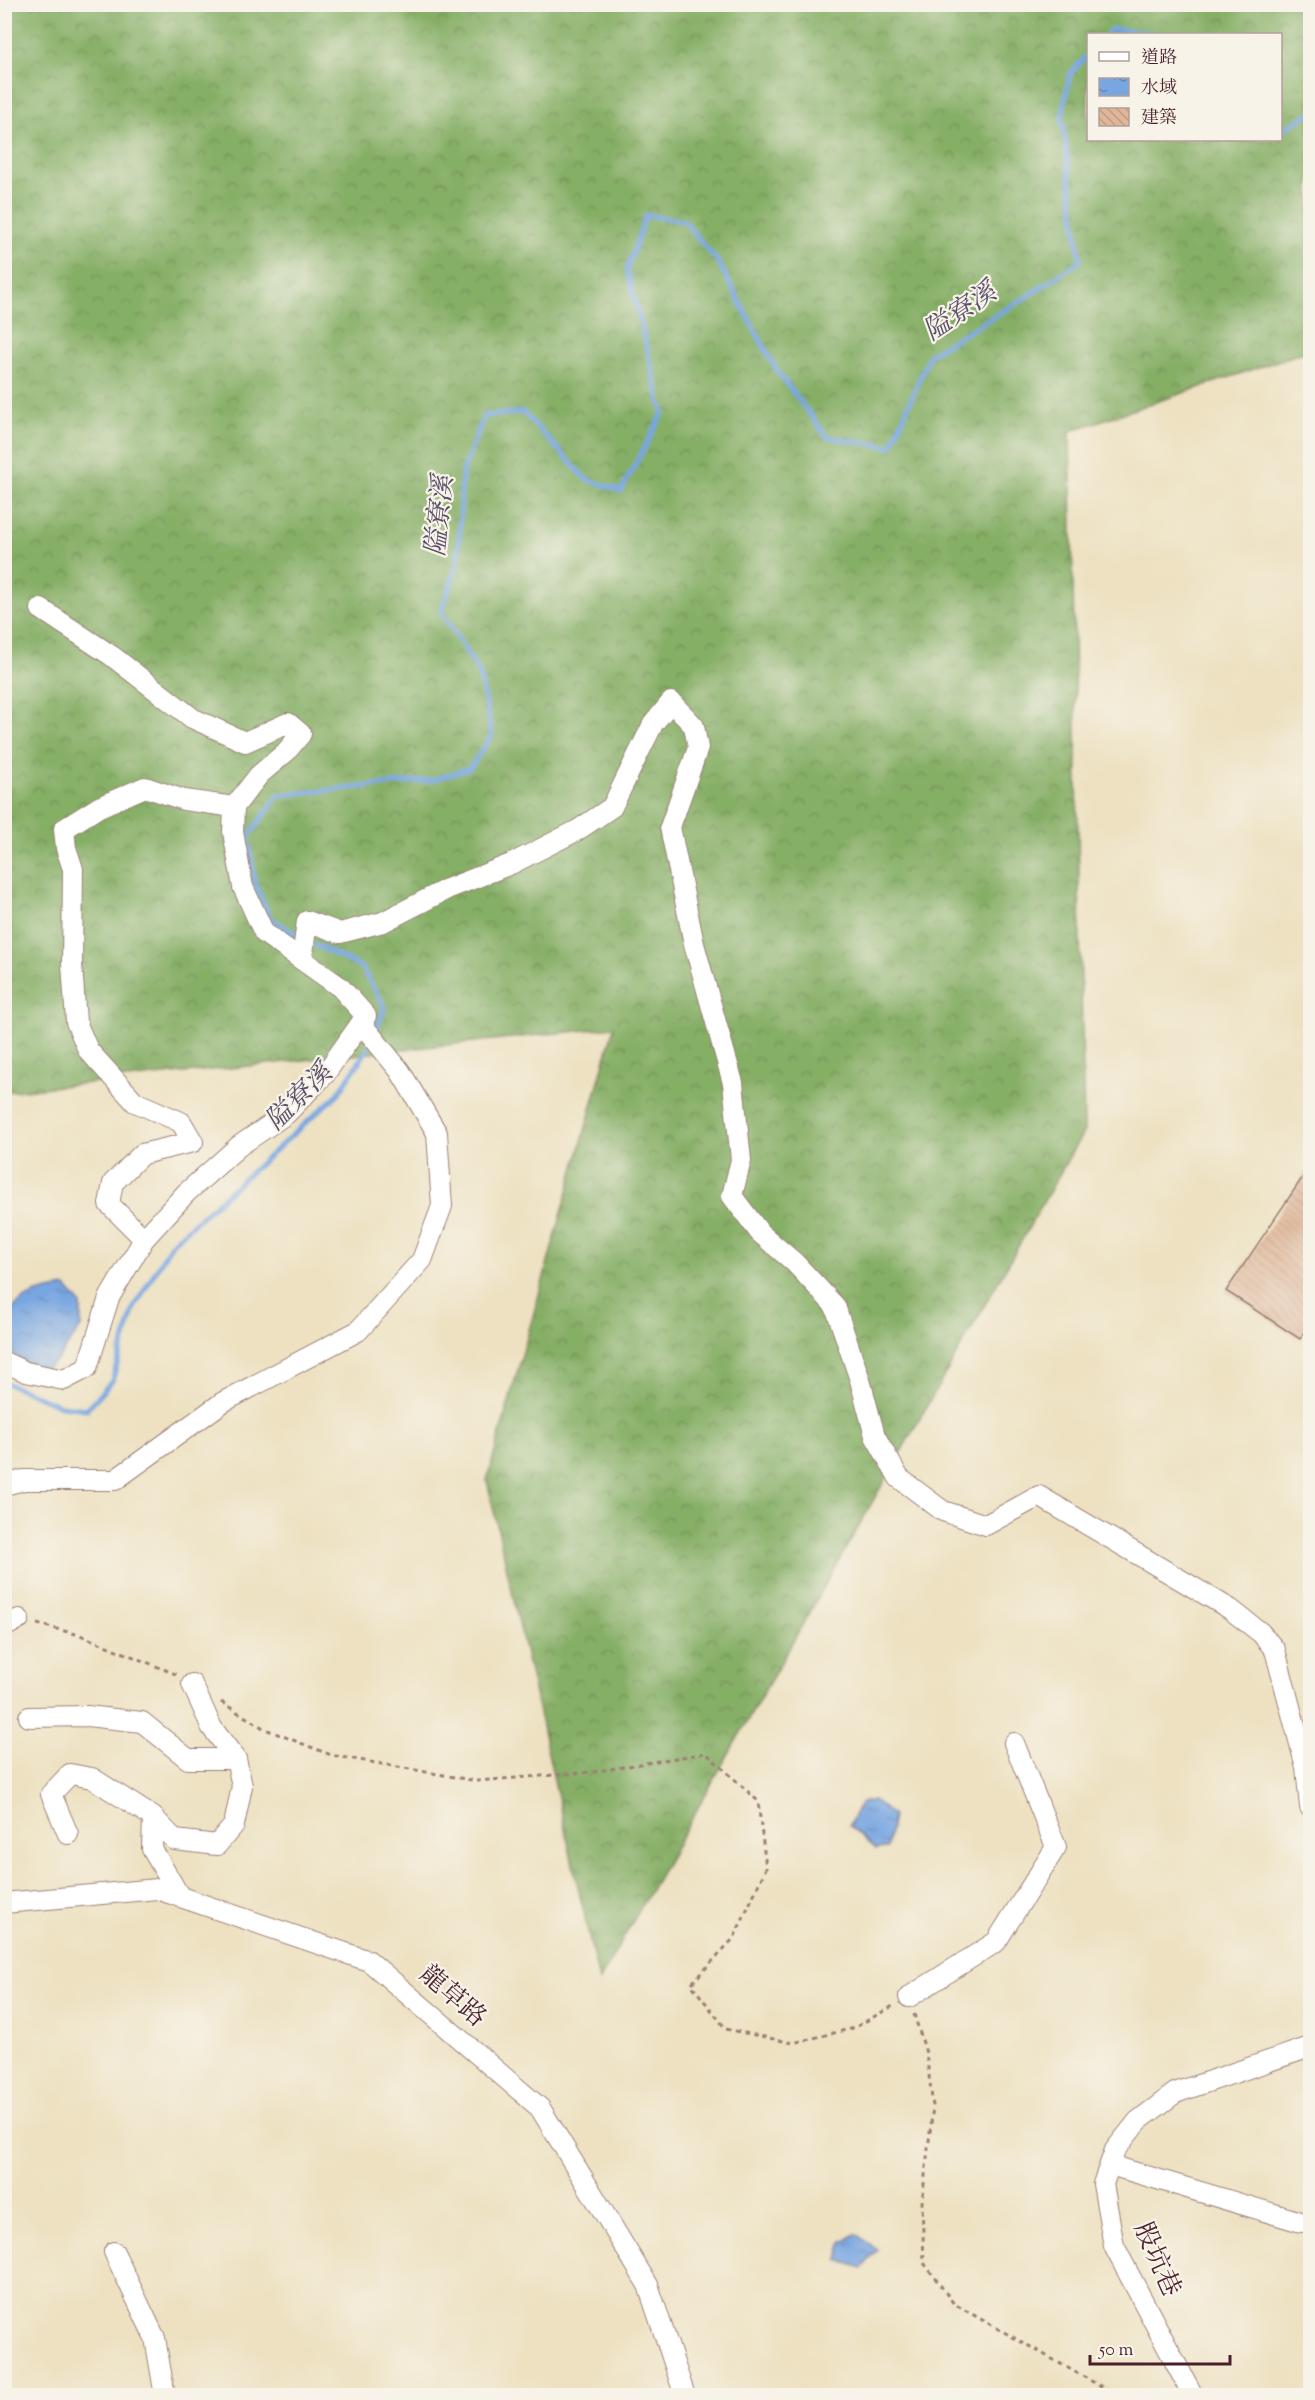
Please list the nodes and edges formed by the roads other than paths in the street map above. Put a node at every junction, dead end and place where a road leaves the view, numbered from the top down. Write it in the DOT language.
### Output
graph roads {
  1 [pos="41,609"];
  2 [pos="234,807"];
  3 [pos="302,960"];
  4 [pos="361,1024"];
  5 [pos="144,1239"];
  6 [pos="4,1362"];
  7 [pos="4,1485"];
  8 [pos="192,1684"];
  9 [pos="28,1717"];
  10 [pos="1014,1743"];
  11 [pos="236,1759"];
  12 [pos="1311,1807"];
  13 [pos="153,1817"];
  14 [pos="68,1833"];
  15 [pos="180,1896"];
  16 [pos="4,1903"];
  17 [pos="909,1997"];
  18 [pos="1311,2047"];
  19 [pos="1110,2165"];
  20 [pos="1301,2222"];
  21 [pos="114,2252"];
  22 [pos="165,2396"];
  23 [pos="685,2396"];
  24 [pos="1193,2396"];
  1 -- 2 [label="street"];
  2 -- 3 [label="street"];
  2 -- 5 [label="street"];
  3 -- 4 [label="street"];
  3 -- 12 [label="street"];
  4 -- 5 [label="street"];
  4 -- 7 [label="street"];
  5 -- 6 [label="street"];
  8 -- 11 [label="street"];
  9 -- 11 [label="street"];
  10 -- 17 [label="street"];
  11 -- 13 [label="street"];
  13 -- 14 [label="street"];
  13 -- 15 [label="street"];
  15 -- 16 [label="street, 龍草路"];
  15 -- 23 [label="street, 龍草路"];
  18 -- 19 [label="street, 股坑巷"];
  19 -- 20 [label="street"];
  19 -- 24 [label="street, 股坑巷"];
  21 -- 22 [label="street"];
}
